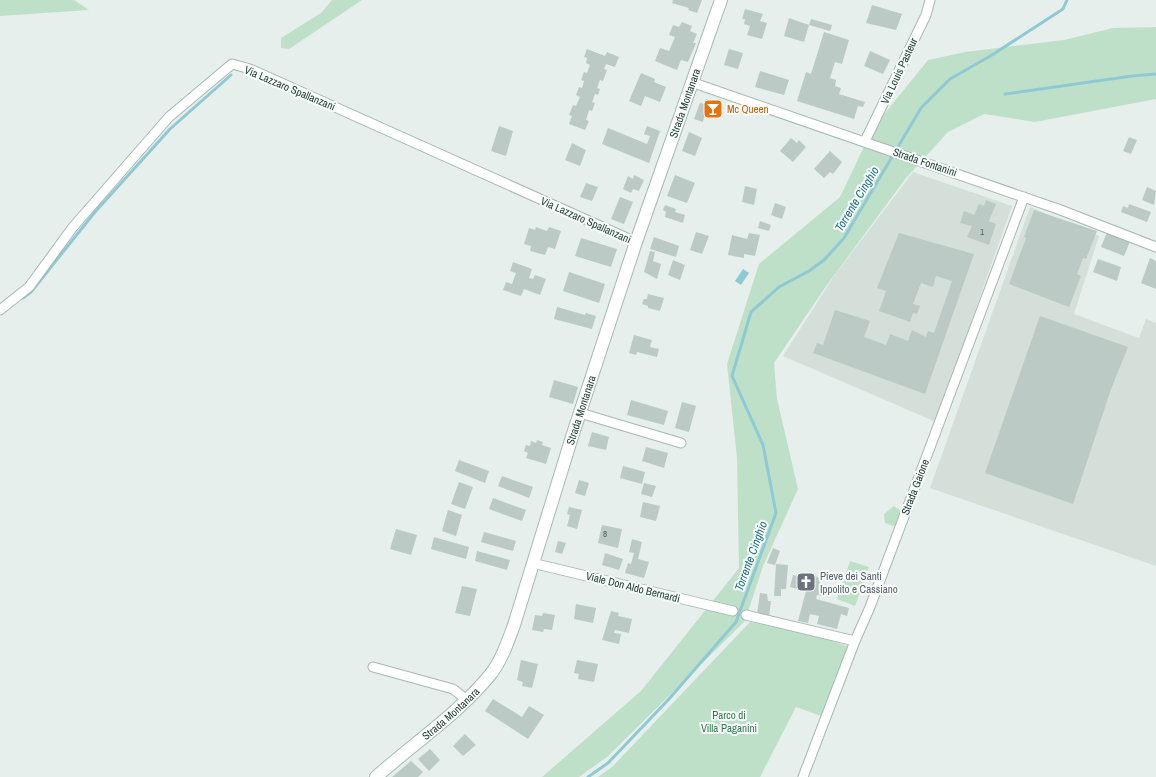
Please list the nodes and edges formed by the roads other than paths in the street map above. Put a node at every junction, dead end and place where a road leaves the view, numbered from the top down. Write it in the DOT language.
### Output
graph roads {
  1 [pos="720,0"];
  2 [pos="930,0"];
  3 [pos="691,82"];
  4 [pos="865,141"];
  5 [pos="1024,197"];
  6 [pos="636,242"];
  7 [pos="1156,247"];
  8 [pos="0,310"];
  9 [pos="580,413"];
  10 [pos="681,443"];
  11 [pos="532,563"];
  12 [pos="733,611"];
  13 [pos="746,615"];
  14 [pos="855,641"];
  15 [pos="373,667"];
  16 [pos="467,700"];
  17 [pos="376,777"];
  18 [pos="804,777"];
  1 -- 3 [label="main road, Strada Montanara"];
  2 -- 4 [label="street, Via Louis Pasteur"];
  3 -- 4 [label="street, Strada Fontanini"];
  3 -- 6 [label="main road, Strada Montanara"];
  4 -- 5 [label="street, Strada Fontanini"];
  5 -- 7 [label="street, Strada Fontanini"];
  5 -- 14 [label="street, Strada Gaione"];
  6 -- 8 [label="street, Via Lazzaro Spallanzani"];
  6 -- 9 [label="main road, Strada Montanara"];
  9 -- 10 [label="street"];
  9 -- 11 [label="main road, Strada Montanara"];
  11 -- 12 [label="street, Viale Don Aldo Bernardi"];
  11 -- 16 [label="main road, Strada Montanara"];
  13 -- 14 [label="street"];
  14 -- 18 [label="street, Strada Gaione"];
  15 -- 16 [label="street"];
  16 -- 17 [label="main road, Strada Montanara"];
}
